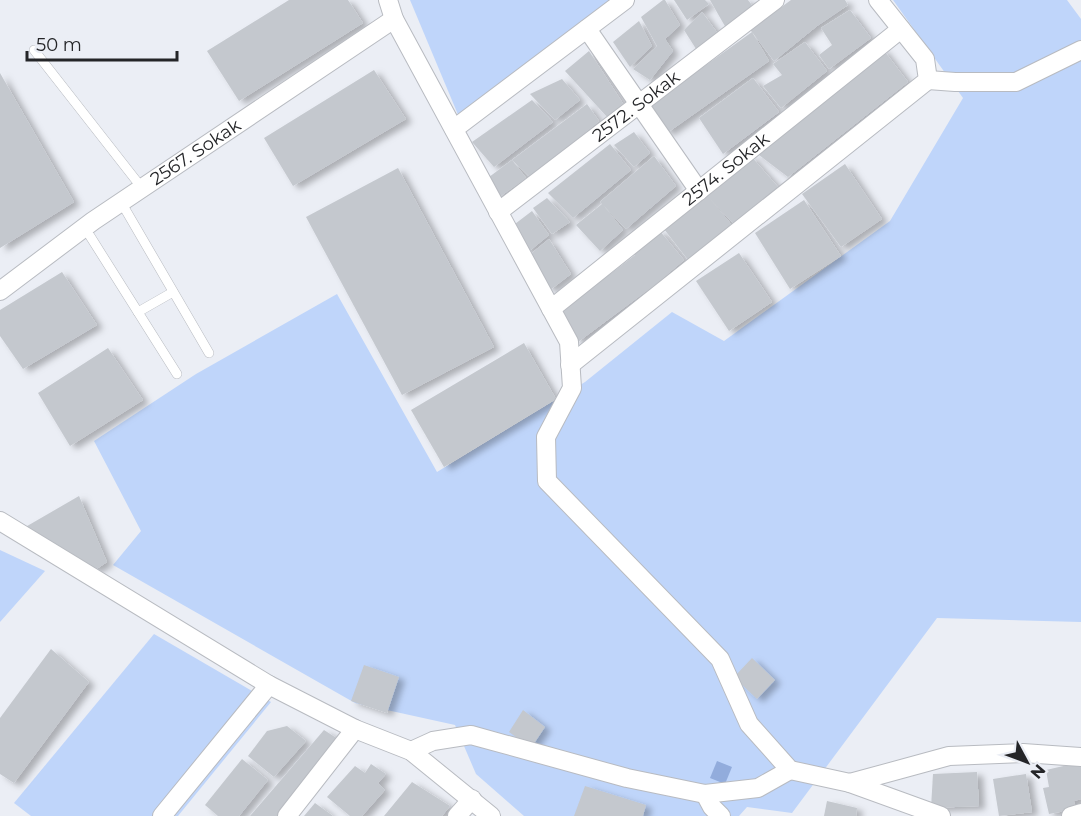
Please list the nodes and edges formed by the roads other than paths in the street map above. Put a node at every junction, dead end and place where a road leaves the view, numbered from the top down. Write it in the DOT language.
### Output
graph roads {
  1 [pos="388,0"];
  2 [pos="625,0"];
  3 [pos="775,0"];
  4 [pos="878,0"];
  5 [pos="394,19"];
  6 [pos="587,29"];
  7 [pos="901,29"];
  8 [pos="34,50"];
  9 [pos="1081,50"];
  10 [pos="928,80"];
  11 [pos="639,104"];
  12 [pos="453,129"];
  13 [pos="142,188"];
  14 [pos="699,191"];
  15 [pos="122,202"];
  16 [pos="498,212"];
  17 [pos="90,236"];
  18 [pos="0,291"];
  19 [pos="173,292"];
  20 [pos="551,309"];
  21 [pos="138,312"];
  22 [pos="209,353"];
  23 [pos="570,365"];
  24 [pos="177,374"];
  25 [pos="0,521"];
  26 [pos="269,685"];
  27 [pos="355,729"];
  28 [pos="411,751"];
  29 [pos="1081,757"];
  30 [pos="790,770"];
  31 [pos="850,783"];
  32 [pos="705,794"];
  33 [pos="472,799"];
  34 [pos="916,812"];
  35 [pos="1081,813"];
  36 [pos="162,816"];
  37 [pos="287,816"];
  38 [pos="457,816"];
  39 [pos="491,816"];
  40 [pos="721,816"];
  41 [pos="941,816"];
  42 [pos="1071,816"];
  1 -- 5 [label="street"];
  2 -- 6 [label="street"];
  3 -- 11 [label="street, 2572. Sokak"];
  4 -- 7 [label="street"];
  5 -- 12 [label="street"];
  5 -- 13 [label="street, 2567. Sokak"];
  6 -- 11 [label="street"];
  6 -- 12 [label="street"];
  7 -- 10 [label="street"];
  7 -- 14 [label="street, 2574. Sokak"];
  8 -- 13 [label="lane"];
  9 -- 10 [label="street"];
  10 -- 23 [label="street"];
  11 -- 14 [label="street"];
  11 -- 16 [label="street, 2572. Sokak"];
  12 -- 16 [label="street"];
  13 -- 15 [label="street, 2567. Sokak"];
  14 -- 20 [label="street, 2574. Sokak"];
  15 -- 18 [label="street, 2567. Sokak"];
  15 -- 19 [label="lane"];
  16 -- 20 [label="street"];
  17 -- 21 [label="lane"];
  19 -- 21 [label="lane"];
  19 -- 22 [label="lane"];
  20 -- 23 [label="street"];
  21 -- 24 [label="lane"];
  23 -- 30 [label="street"];
  25 -- 26 [label="street"];
  26 -- 27 [label="street"];
  26 -- 36 [label="street"];
  27 -- 28 [label="street"];
  27 -- 37 [label="street"];
  28 -- 32 [label="street"];
  28 -- 33 [label="street"];
  29 -- 31 [label="street"];
  30 -- 31 [label="street"];
  30 -- 32 [label="street"];
  31 -- 34 [label="street"];
  32 -- 40 [label="street"];
  33 -- 38 [label="street"];
  33 -- 39 [label="street"];
  34 -- 41 [label="street"];
  35 -- 42 [label="street"];
}
